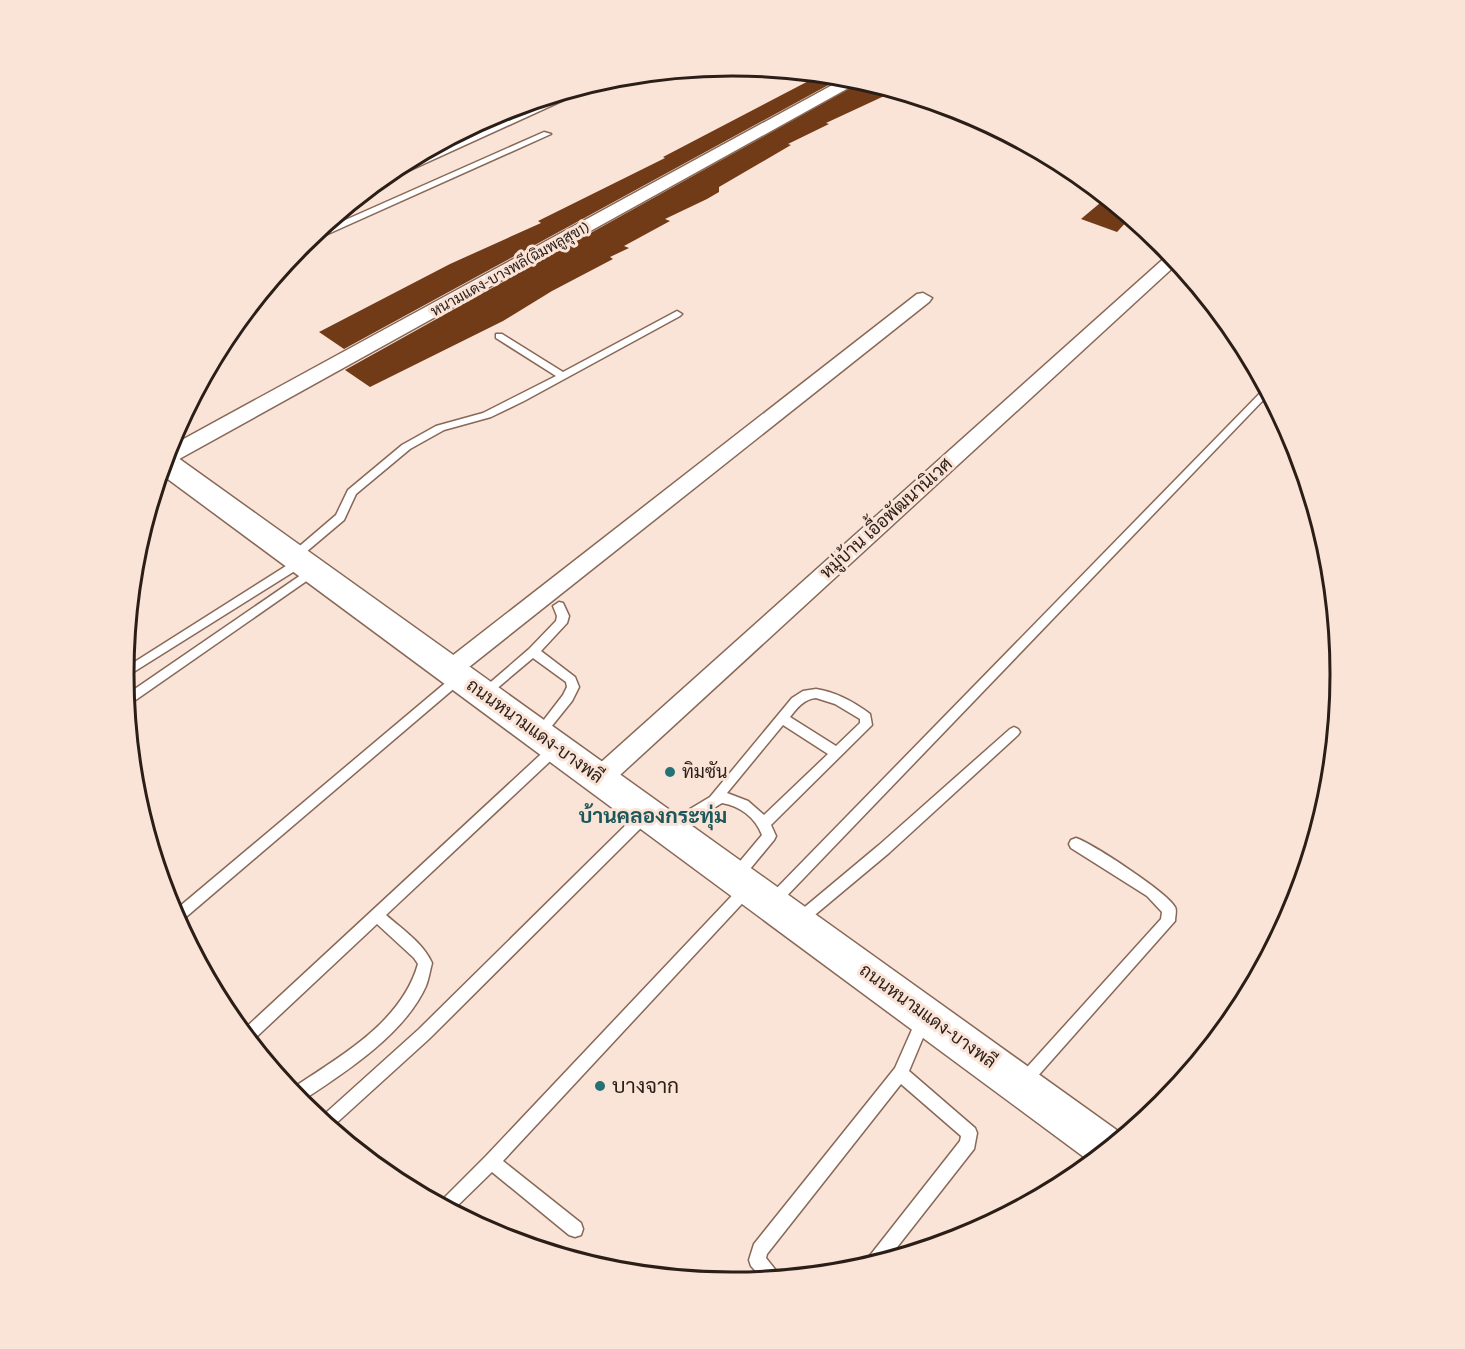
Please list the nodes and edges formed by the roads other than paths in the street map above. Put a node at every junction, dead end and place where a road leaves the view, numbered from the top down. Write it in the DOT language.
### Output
graph roads {
  1 [pos="841,87"];
  2 [pos="546,106"];
  3 [pos="547,134"];
  4 [pos="440,153"];
  5 [pos="335,227"];
  6 [pos="1166,264"];
  7 [pos="923,298"];
  8 [pos="676,314"];
  9 [pos="500,336"];
  10 [pos="563,376"];
  11 [pos="1261,396"];
  12 [pos="177,453"];
  13 [pos="172,466"];
  14 [pos="303,563"];
  15 [pos="559,606"];
  16 [pos="533,652"];
  17 [pos="134,668"];
  18 [pos="465,680"];
  19 [pos="135,695"];
  20 [pos="782,718"];
  21 [pos="1014,732"];
  22 [pos="548,741"];
  23 [pos="837,753"];
  24 [pos="599,779"];
  25 [pos="715,799"];
  26 [pos="659,820"];
  27 [pos="765,822"];
  28 [pos="1076,844"];
  29 [pos="764,896"];
  30 [pos="184,912"];
  31 [pos="377,915"];
  32 [pos="926,1014"];
  33 [pos="252,1031"];
  34 [pos="900,1073"];
  35 [pos="1021,1084"];
  36 [pos="303,1090"];
  37 [pos="331,1117"];
  38 [pos="1103,1144"];
  39 [pos="492,1162"];
  40 [pos="451,1202"];
  41 [pos="575,1229"];
  42 [pos="883,1253"];
  43 [pos="767,1271"];
  1 -- 12 [label="street, หนามแดง-บางพลี(ฉิมพลูสุข1)"];
  2 -- 4 [label="lane"];
  3 -- 5 [label="lane"];
  6 -- 24 [label="street, หมู่บ้าน เอื้อพัฒนานิเวศ"];
  7 -- 18 [label="street"];
  8 -- 10 [label="lane"];
  9 -- 10 [label="lane"];
  10 -- 14 [label="lane"];
  11 -- 29 [label="lane"];
  13 -- 14 [label="main road, ถนนหนามแดง-บางพลี"];
  14 -- 17 [label="lane"];
  14 -- 18 [label="main road, ถนนหนามแดง-บางพลี"];
  14 -- 19 [label="lane"];
  15 -- 16 [label="lane"];
  16 -- 18 [label="lane"];
  16 -- 22 [label="lane"];
  18 -- 22 [label="main road, ถนนหนามแดง-บางพลี"];
  18 -- 30 [label="lane"];
  20 -- 23 [label="lane"];
  20 -- 23 [label="lane"];
  20 -- 25 [label="lane"];
  21 -- 29 [label="lane"];
  22 -- 24 [label="main road, ถนนหนามแดง-บางพลี"];
  22 -- 31 [label="lane"];
  23 -- 27 [label="lane"];
  24 -- 26 [label="main road, ถนนหนามแดง-บางพลี"];
  25 -- 26 [label="lane"];
  25 -- 27 [label="lane"];
  26 -- 29 [label="main road, ถนนหนามแดง-บางพลี"];
  26 -- 37 [label="lane"];
  27 -- 29 [label="lane"];
  28 -- 35 [label="lane"];
  29 -- 32 [label="main road, ถนนหนามแดง-บางพลี"];
  29 -- 39 [label="lane"];
  31 -- 33 [label="lane"];
  31 -- 36 [label="lane"];
  32 -- 34 [label="lane"];
  32 -- 35 [label="main road, ถนนหนามแดง-บางพลี"];
  34 -- 42 [label="lane"];
  34 -- 43 [label="lane"];
  35 -- 38 [label="main road, ถนนหนามแดง-บางพลี"];
  39 -- 40 [label="lane"];
  39 -- 41 [label="lane"];
}
